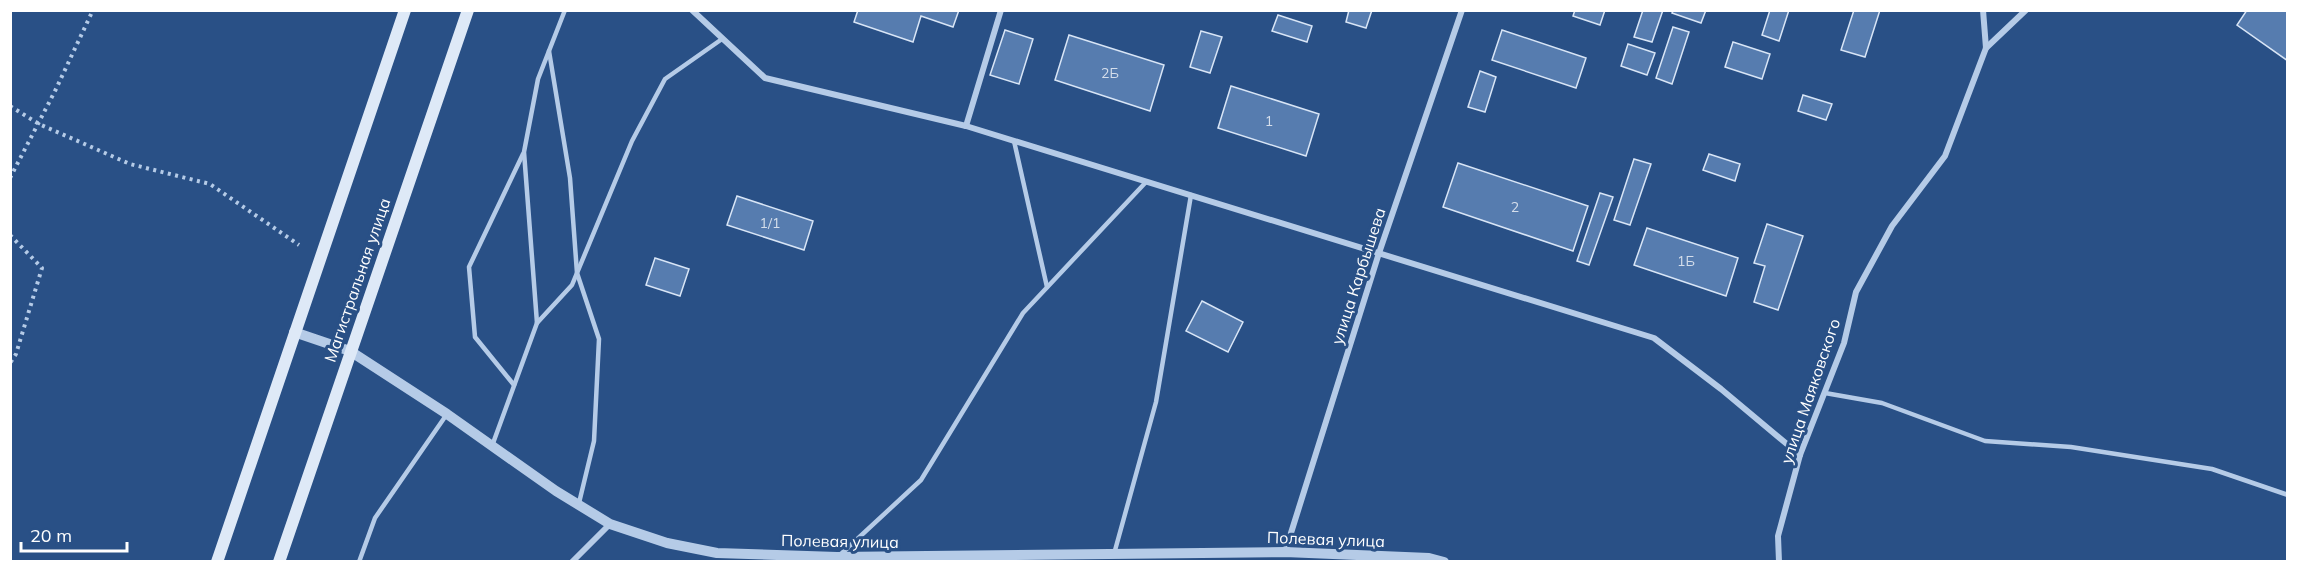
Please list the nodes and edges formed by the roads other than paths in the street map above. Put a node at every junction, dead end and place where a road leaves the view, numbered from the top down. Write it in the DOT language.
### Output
graph roads {
  1 [pos="405,10"];
  2 [pos="468,10"];
  3 [pos="565,10"];
  4 [pos="692,10"];
  5 [pos="1001,10"];
  6 [pos="1462,10"];
  7 [pos="1983,10"];
  8 [pos="2026,10"];
  9 [pos="722,39"];
  10 [pos="1986,48"];
  11 [pos="549,51"];
  12 [pos="966,126"];
  13 [pos="1014,141"];
  14 [pos="524,152"];
  15 [pos="1146,182"];
  16 [pos="1191,195"];
  17 [pos="1378,253"];
  18 [pos="577,273"];
  19 [pos="1047,287"];
  20 [pos="537,323"];
  21 [pos="294,332"];
  22 [pos="350,351"];
  23 [pos="514,385"];
  24 [pos="1825,393"];
  25 [pos="447,414"];
  26 [pos="492,446"];
  27 [pos="1800,455"];
  28 [pos="2288,495"];
  29 [pos="579,504"];
  30 [pos="610,524"];
  31 [pos="1285,552"];
  32 [pos="1114,554"];
  33 [pos="837,557"];
  34 [pos="934,559"];
  35 [pos="1428,560"];
  36 [pos="217,561"];
  37 [pos="279,561"];
  38 [pos="359,561"];
  39 [pos="572,561"];
  40 [pos="1444,561"];
  41 [pos="1779,561"];
  1 -- 21 [label="main road"];
  2 -- 22 [label="main road, Магистральная улица"];
  3 -- 11 [label="lane"];
  4 -- 9 [label="street"];
  5 -- 12 [label="street"];
  6 -- 17 [label="street, улица Карбышева"];
  7 -- 10 [label="street, улица Маяковского"];
  8 -- 10 [label="street"];
  9 -- 12 [label="street"];
  9 -- 18 [label="lane"];
  10 -- 24 [label="street, улица Маяковского"];
  11 -- 14 [label="lane"];
  11 -- 18 [label="lane"];
  12 -- 13 [label="street"];
  13 -- 15 [label="street"];
  13 -- 19 [label="lane"];
  14 -- 20 [label="lane"];
  14 -- 23 [label="lane"];
  15 -- 16 [label="street"];
  15 -- 19 [label="lane"];
  16 -- 17 [label="street"];
  16 -- 32 [label="lane"];
  17 -- 27 [label="street"];
  17 -- 31 [label="street, улица Карбышева"];
  18 -- 20 [label="lane"];
  18 -- 29 [label="lane"];
  19 -- 33 [label="lane"];
  20 -- 23 [label="lane"];
  21 -- 22 [label="street, Полевая улица"];
  21 -- 36 [label="main road"];
  22 -- 25 [label="street, Полевая улица"];
  22 -- 37 [label="main road, Магистральная улица"];
  23 -- 26 [label="lane"];
  24 -- 27 [label="street, улица Маяковского"];
  24 -- 28 [label="lane"];
  25 -- 26 [label="street, Полевая улица"];
  25 -- 38 [label="lane"];
  26 -- 29 [label="street, Полевая улица"];
  27 -- 41 [label="street, улица Маяковского"];
  29 -- 30 [label="street, Полевая улица"];
  30 -- 33 [label="street, Полевая улица"];
  30 -- 39 [label="street"];
  31 -- 32 [label="street, Полевая улица"];
  31 -- 35 [label="street, Полевая улица"];
  32 -- 34 [label="street, Полевая улица"];
  33 -- 34 [label="street, Полевая улица"];
  35 -- 40 [label="street, Полевая улица"];
}
